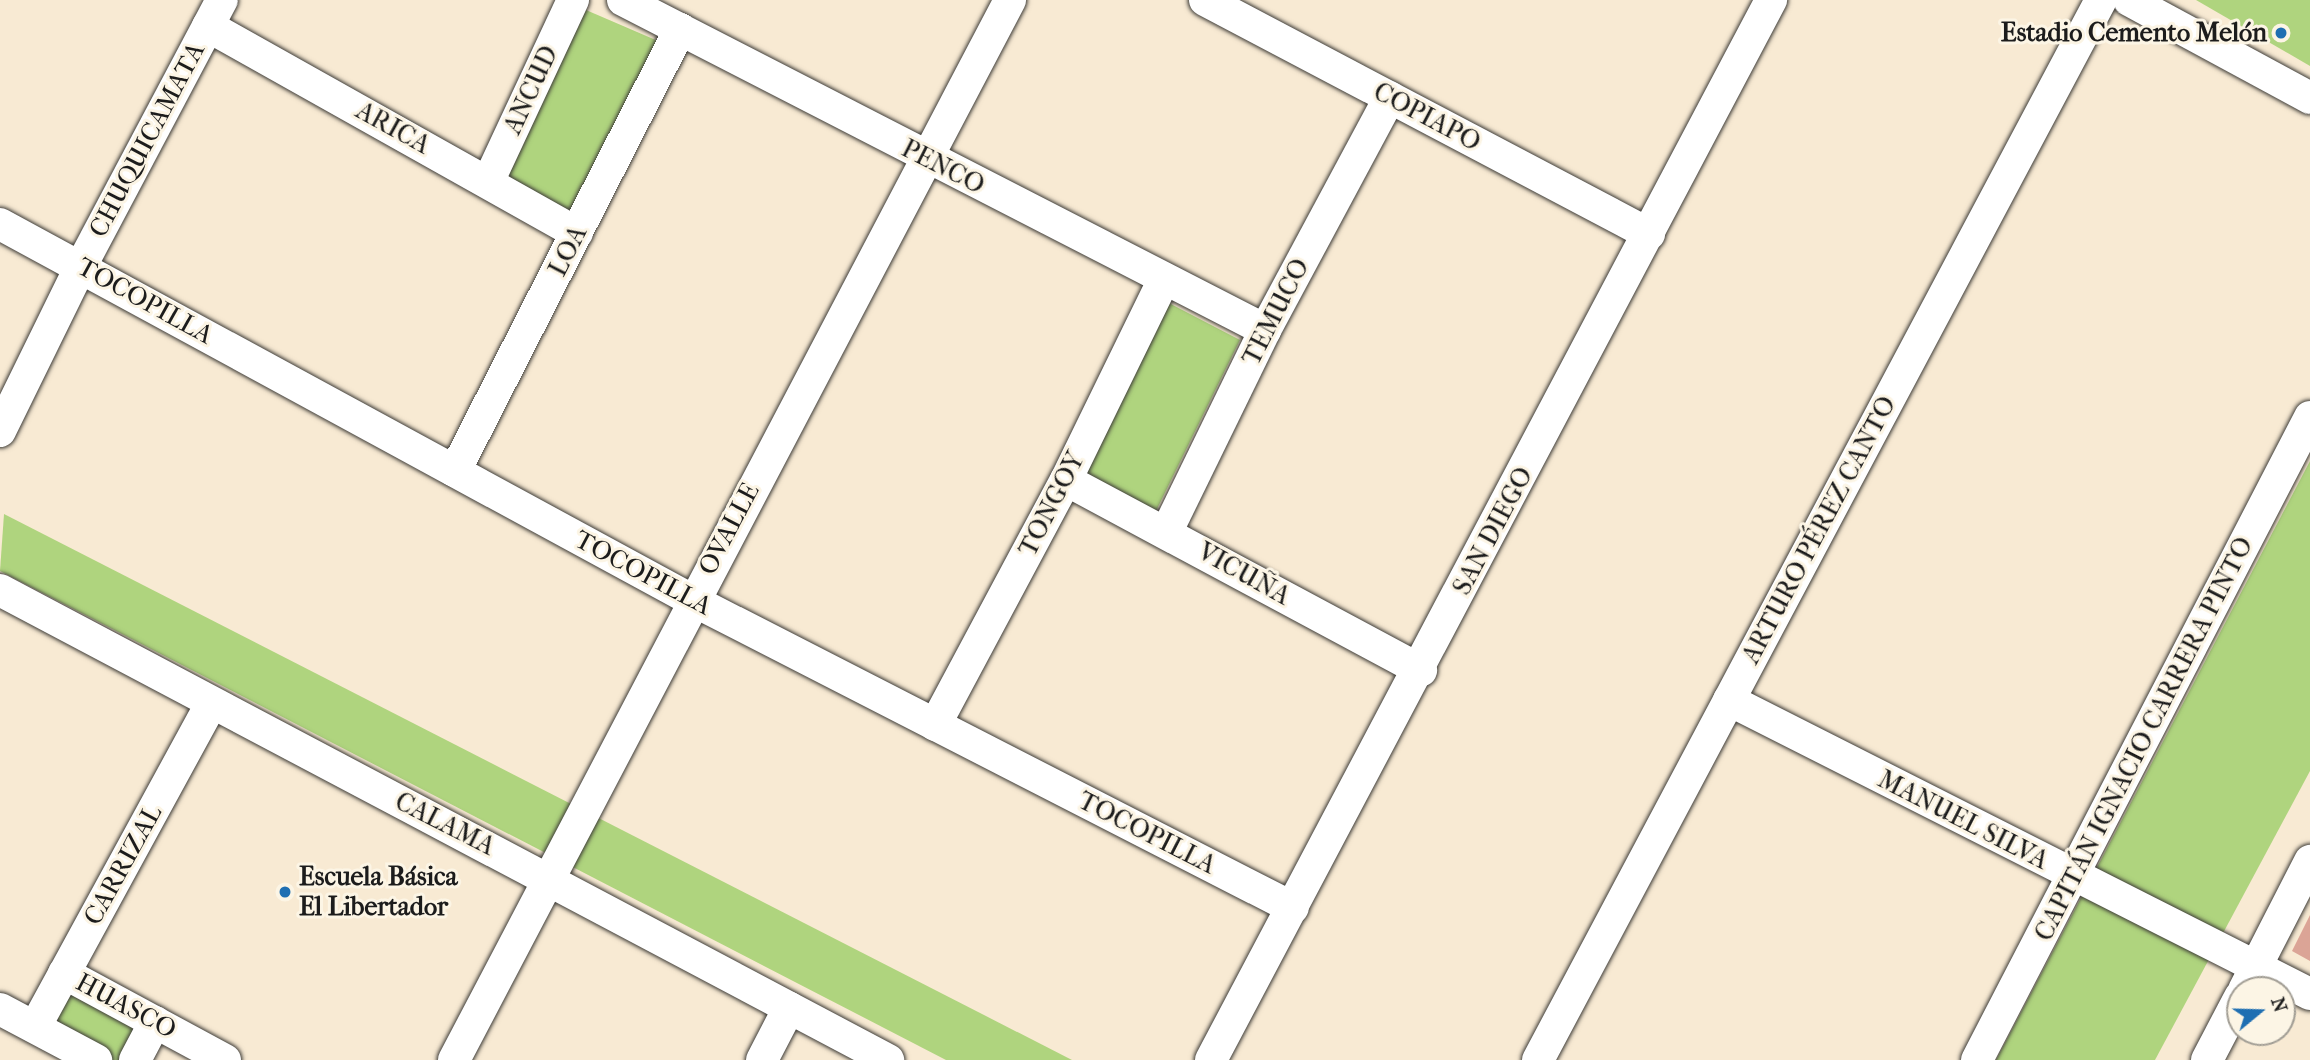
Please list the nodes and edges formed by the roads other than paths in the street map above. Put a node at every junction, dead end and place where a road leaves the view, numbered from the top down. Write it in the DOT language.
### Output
graph roads {
  1 [pos="573,0"];
  2 [pos="624,0"];
  3 [pos="1010,0"];
  4 [pos="1205,0"];
  5 [pos="1771,0"];
  6 [pos="2101,0"];
  7 [pos="2129,0"];
  8 [pos="215,13"];
  9 [pos="680,29"];
  10 [pos="1390,97"];
  11 [pos="2310,97"];
  12 [pos="925,158"];
  13 [pos="489,180"];
  14 [pos="0,224"];
  15 [pos="577,233"];
  16 [pos="1649,234"];
  17 [pos="80,266"];
  18 [pos="1164,279"];
  19 [pos="1265,330"];
  20 [pos="2310,417"];
  21 [pos="0,430"];
  22 [pos="455,471"];
  23 [pos="1066,480"];
  24 [pos="1167,531"];
  25 [pos="0,590"];
  26 [pos="692,600"];
  27 [pos="1421,670"];
  28 [pos="1729,700"];
  29 [pos="212,702"];
  30 [pos="935,725"];
  31 [pos="2310,861"];
  32 [pos="2073,877"];
  33 [pos="551,879"];
  34 [pos="1293,908"];
  35 [pos="64,973"];
  36 [pos="2246,976"];
  37 [pos="2251,976"];
  38 [pos="789,1008"];
  39 [pos="0,1009"];
  40 [pos="155,1023"];
  41 [pos="2226,1024"];
  42 [pos="35,1027"];
  43 [pos="96,1060"];
  44 [pos="135,1060"];
  45 [pos="225,1060"];
  46 [pos="454,1060"];
  47 [pos="762,1060"];
  48 [pos="888,1060"];
  49 [pos="1211,1060"];
  50 [pos="1538,1060"];
  51 [pos="1977,1060"];
  52 [pos="2207,1060"];
  1 -- 13 [label="street, ANCUD"];
  2 -- 9 [label="street, PENCO"];
  3 -- 12 [label="street, OVALLE"];
  4 -- 10 [label="street, COPIAPO"];
  5 -- 16 [label="street, SAN DIEGO"];
  6 -- 28 [label="street, ARTURO PÉREZ CANTO"];
  7 -- 11 [label="street"];
  8 -- 13 [label="street, ARICA"];
  8 -- 17 [label="street, CHUQUICAMATA"];
  9 -- 12 [label="street, PENCO"];
  9 -- 15 [label="street, LOA"];
  10 -- 16 [label="street, COPIAPO"];
  10 -- 19 [label="street, TEMUCO"];
  12 -- 18 [label="street, PENCO"];
  12 -- 26 [label="street, OVALLE"];
  13 -- 15 [label="street, ARICA"];
  14 -- 17 [label="street, TOCOPILLA"];
  15 -- 22 [label="street, LOA"];
  16 -- 27 [label="street, SAN DIEGO"];
  17 -- 21 [label="street, CHUQUICAMATA"];
  17 -- 22 [label="street, TOCOPILLA"];
  18 -- 19 [label="street, PENCO"];
  18 -- 23 [label="street, TONGOY"];
  19 -- 24 [label="street, TEMUCO"];
  20 -- 32 [label="street, CAPITÁN IGNACIO CARRERA PINTO"];
  22 -- 26 [label="street, TOCOPILLA"];
  23 -- 24 [label="street, VICUÑA"];
  23 -- 30 [label="street, TONGOY"];
  24 -- 27 [label="street, VICUÑA"];
  25 -- 29 [label="street, CALAMA"];
  26 -- 30 [label="street, TOCOPILLA"];
  26 -- 33 [label="street, OVALLE"];
  27 -- 34 [label="street, SAN DIEGO"];
  28 -- 32 [label="street, MANUEL SILVA"];
  28 -- 50 [label="street, ARTURO PÉREZ CANTO"];
  29 -- 33 [label="street, CALAMA"];
  29 -- 35 [label="street, CARRIZAL"];
  30 -- 34 [label="street, TOCOPILLA"];
  31 -- 37 [label="street"];
  32 -- 36 [label="street, MANUEL SILVA"];
  32 -- 51 [label="street, CAPITÁN IGNACIO CARRERA PINTO"];
  33 -- 38 [label="street, CALAMA"];
  33 -- 46 [label="street, OVALLE"];
  34 -- 49 [label="street, SAN DIEGO"];
  35 -- 40 [label="street, HUASCO"];
  35 -- 42 [label="street, CARRIZAL"];
  38 -- 47 [label="street"];
  38 -- 48 [label="street, CALAMA"];
  39 -- 42 [label="street"];
  40 -- 44 [label="street"];
  40 -- 45 [label="street, HUASCO"];
  41 -- 52 [label="street"];
  42 -- 43 [label="street"];
}
